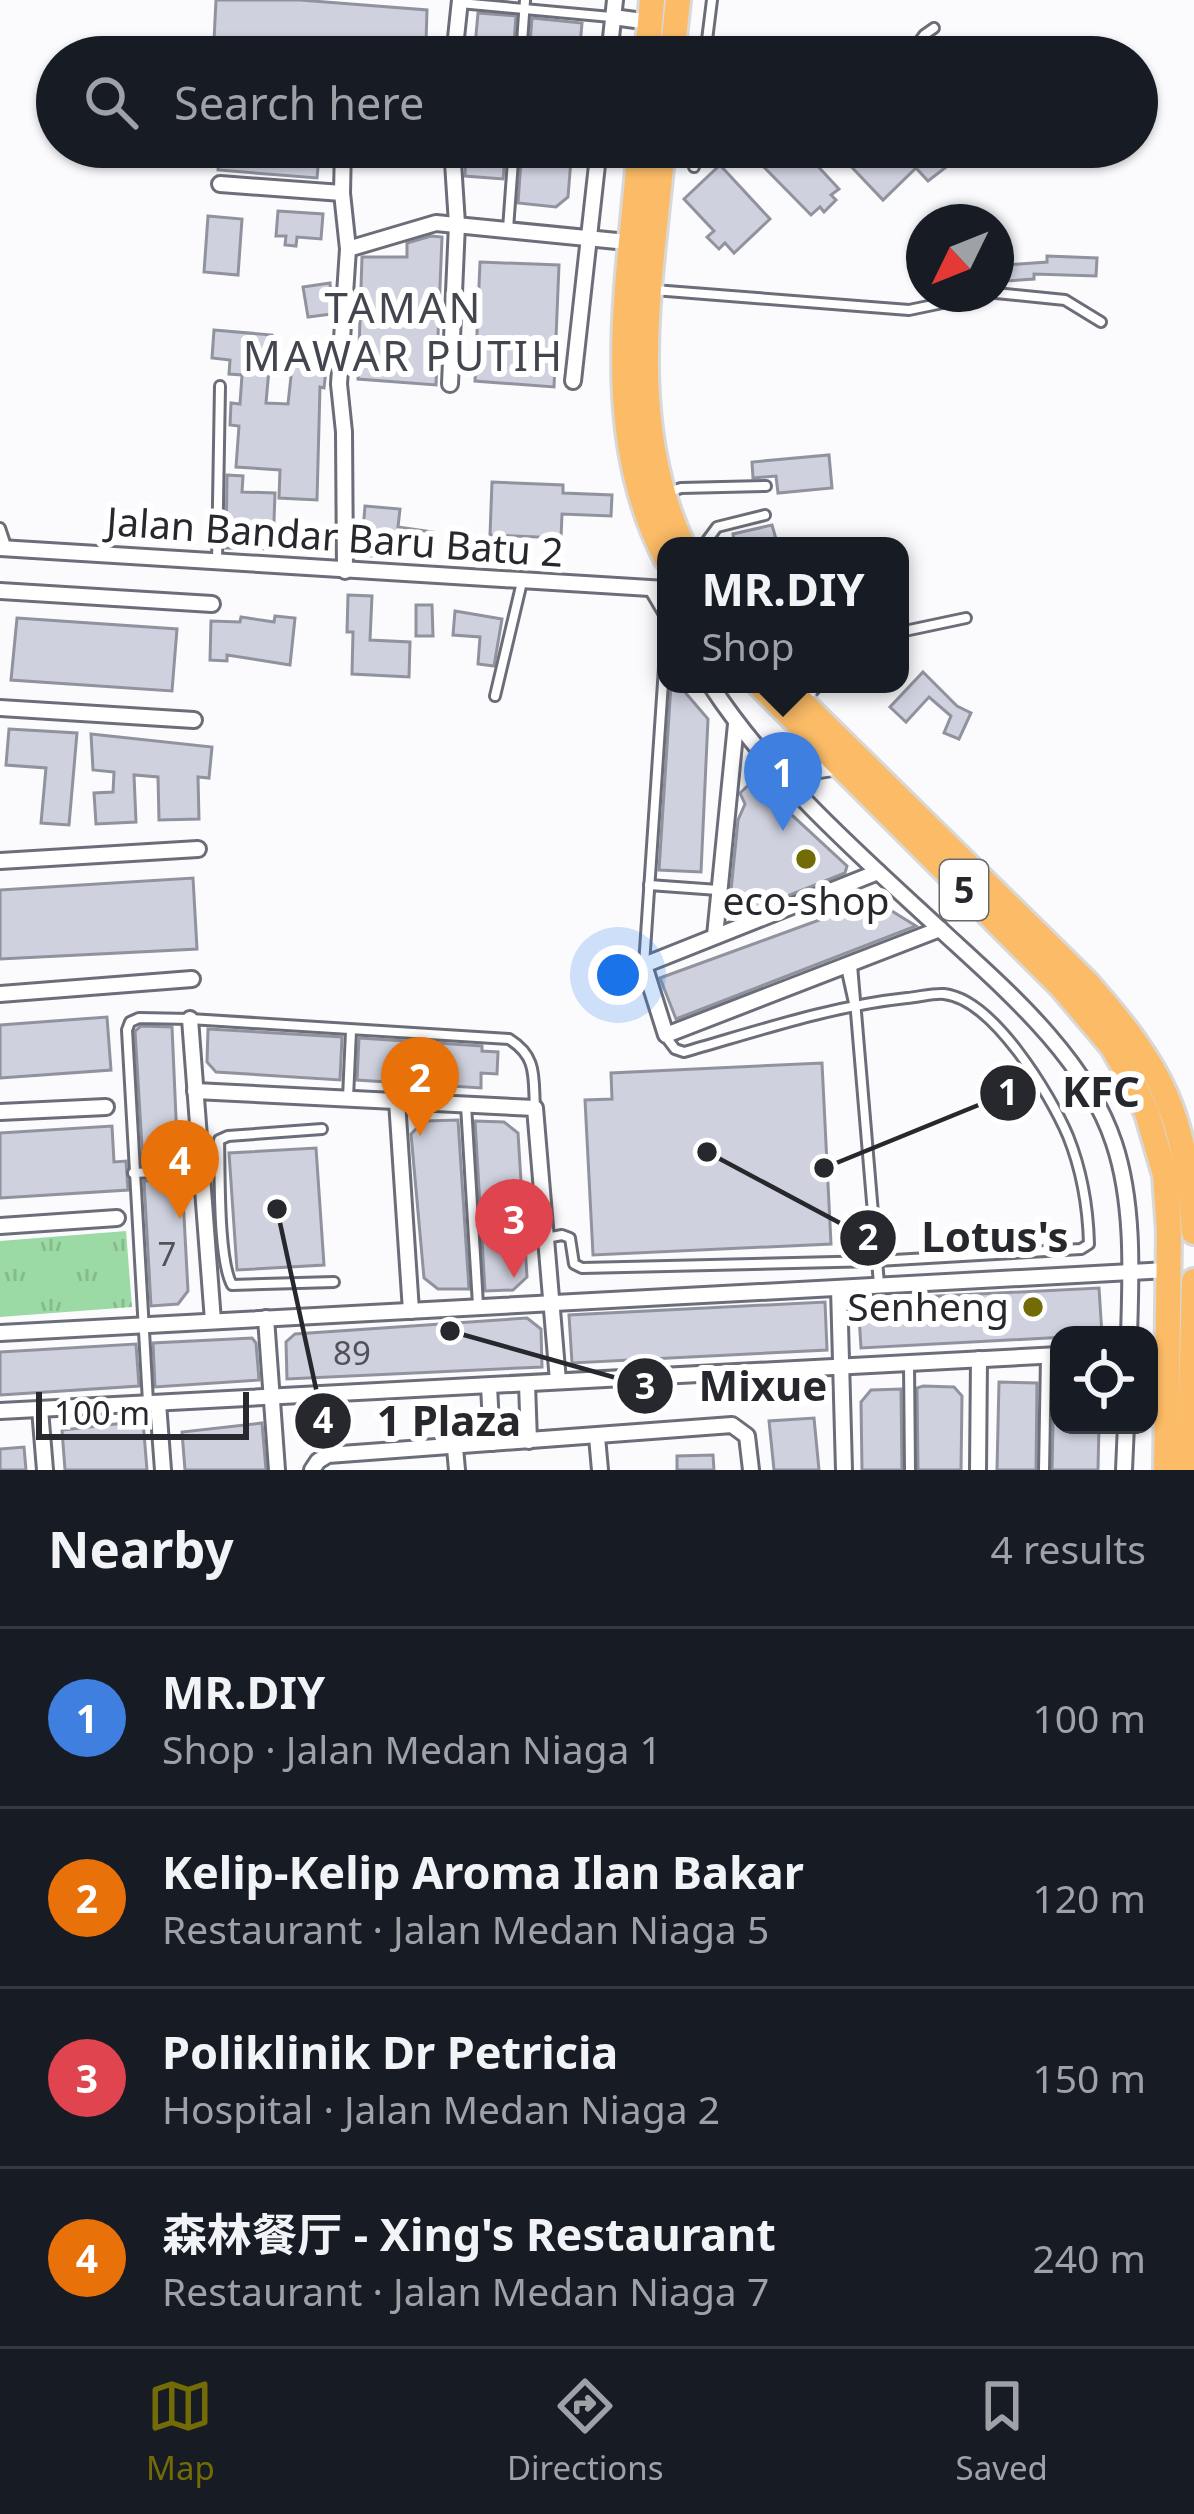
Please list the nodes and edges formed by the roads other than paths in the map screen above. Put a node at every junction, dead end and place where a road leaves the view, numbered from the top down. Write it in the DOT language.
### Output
graph roads {
  1 [pos="615,0"];
  2 [pos="678,0"];
  3 [pos="712,0"];
  4 [pos="460,1"];
  5 [pos="525,4"];
  6 [pos="651,11"];
  7 [pos="613,17"];
  8 [pos="934,28"];
  9 [pos="456,36"];
  10 [pos="523,36"];
  11 [pos="611,36"];
  12 [pos="669,36"];
  13 [pos="708,36"];
  14 [pos="923,36"];
  15 [pos="343,168"];
  16 [pos="453,168"];
  17 [pos="512,168"];
  18 [pos="597,168"];
  19 [pos="641,168"];
  20 [pos="659,168"];
  21 [pos="220,184"];
  22 [pos="342,193"];
  23 [pos="457,224"];
  24 [pos="508,229"];
  25 [pos="589,238"];
  26 [pos="643,244"];
  27 [pos="348,249"];
  28 [pos="650,289"];
  29 [pos="1014,295"];
  30 [pos="906,310"];
  31 [pos="1101,322"];
  32 [pos="574,381"];
  33 [pos="450,384"];
  34 [pos="220,386"];
  35 [pos="766,486"];
  36 [pos="663,494"];
  37 [pos="765,515"];
  38 [pos="0,528"];
  39 [pos="658,537"];
  40 [pos="680,537"];
  41 [pos="710,537"];
  42 [pos="3,549"];
  43 [pos="217,562"];
  44 [pos="345,572"];
  45 [pos="521,582"];
  46 [pos="657,590"];
  47 [pos="0,591"];
  48 [pos="212,604"];
  49 [pos="966,617"];
  50 [pos="909,630"];
  51 [pos="662,693"];
  52 [pos="716,693"];
  53 [pos="767,693"];
  54 [pos="810,693"];
  55 [pos="495,696"];
  56 [pos="0,708"];
  57 [pos="194,720"];
  58 [pos="736,724"];
  59 [pos="804,732"];
  60 [pos="838,766"];
  61 [pos="783,776"];
  62 [pos="198,849"];
  63 [pos="0,861"];
  64 [pos="878,872"];
  65 [pos="650,885"];
  66 [pos="719,890"];
  67 [pos="940,928"];
  68 [pos="715,936"];
  69 [pos="644,965"];
  70 [pos="849,965"];
  71 [pos="192,980"];
  72 [pos="0,994"];
  73 [pos="855,1004"];
  74 [pos="190,1019"];
  75 [pos="351,1030"];
  76 [pos="666,1035"];
  77 [pos="195,1091"];
  78 [pos="348,1099"];
  79 [pos="397,1101"];
  80 [pos="466,1105"];
  81 [pos="106,1107"];
  82 [pos="535,1108"];
  83 [pos="0,1112"];
  84 [pos="322,1129"];
  85 [pos="201,1170"];
  86 [pos="134,1173"];
  87 [pos="1191,1200"];
  88 [pos="117,1217"];
  89 [pos="0,1226"];
  90 [pos="1194,1232"];
  91 [pos="545,1238"];
  92 [pos="877,1261"];
  93 [pos="1168,1270"];
  94 [pos="1131,1272"];
  95 [pos="1194,1281"];
  96 [pos="334,1282"];
  97 [pos="879,1285"];
  98 [pos="839,1288"];
  99 [pos="553,1302"];
  100 [pos="478,1307"];
  101 [pos="411,1310"];
  102 [pos="266,1318"];
  103 [pos="213,1322"];
  104 [pos="140,1325"];
  105 [pos="1129,1326"];
  106 [pos="0,1333"];
  107 [pos="1050,1355"];
  108 [pos="979,1359"];
  109 [pos="909,1363"];
  110 [pos="842,1366"];
  111 [pos="557,1382"];
  112 [pos="527,1384"];
  113 [pos="1050,1384"];
  114 [pos="489,1386"];
  115 [pos="271,1397"];
  116 [pos="153,1403"];
  117 [pos="40,1409"];
  118 [pos="0,1411"];
  119 [pos="1126,1434"];
  120 [pos="597,1438"];
  121 [pos="530,1441"];
  122 [pos="492,1443"];
  123 [pos="455,1448"];
  124 [pos="315,1465"];
  125 [pos="45,1470"];
  126 [pos="163,1470"];
  127 [pos="277,1470"];
  128 [pos="457,1470"];
  129 [pos="600,1470"];
  130 [pos="751,1470"];
  131 [pos="844,1470"];
  132 [pos="910,1470"];
  133 [pos="978,1470"];
  134 [pos="1044,1470"];
  135 [pos="1124,1470"];
  136 [pos="1166,1470"];
  137 [pos="1190,1470"];
  1 -- 7 [label="street"];
  2 -- 12 [label="highway"];
  3 -- 13 [label="lane"];
  4 -- 5 [label="lane"];
  4 -- 9 [label="street"];
  5 -- 7 [label="lane"];
  5 -- 10 [label="lane"];
  6 -- 7 [label="street"];
  7 -- 11 [label="street"];
  8 -- 14 [label="lane"];
  15 -- 22 [label="street"];
  16 -- 23 [label="street"];
  17 -- 24 [label="lane"];
  18 -- 25 [label="street"];
  19 -- 26 [label="highway"];
  20 -- 26 [label="highway"];
  21 -- 22 [label="street"];
  22 -- 27 [label="street"];
  23 -- 24 [label="street"];
  23 -- 27 [label="street"];
  23 -- 33 [label="street"];
  24 -- 25 [label="street"];
  25 -- 26 [label="street"];
  25 -- 32 [label="street"];
  26 -- 28 [label="highway"];
  26 -- 39 [label="highway"];
  27 -- 44 [label="street"];
  28 -- 30 [label="lane"];
  28 -- 36 [label="highway"];
  29 -- 31 [label="lane"];
  34 -- 43 [label="lane"];
  35 -- 36 [label="lane"];
  36 -- 40 [label="highway"];
  37 -- 41 [label="lane"];
  38 -- 42 [label="lane"];
  42 -- 43 [label="street, Jalan Bandar Baru Batu 2"];
  43 -- 44 [label="street, Jalan Bandar Baru Batu 2"];
  44 -- 45 [label="street, Jalan Bandar Baru Batu 2"];
  45 -- 46 [label="street, Jalan Bandar Baru Batu 2"];
  45 -- 55 [label="lane"];
  47 -- 48 [label="street"];
  49 -- 50 [label="lane"];
  51 -- 65 [label="lane"];
  52 -- 58 [label="street"];
  53 -- 59 [label="highway, 5"];
  54 -- 87 [label="highway, 5"];
  56 -- 57 [label="street"];
  58 -- 61 [label="street"];
  58 -- 66 [label="street"];
  59 -- 60 [label="highway, 5"];
  59 -- 61 [label="street"];
  60 -- 61 [label="street"];
  60 -- 93 [label="highway, 5"];
  61 -- 64 [label="street"];
  62 -- 63 [label="street"];
  64 -- 67 [label="street"];
  64 -- 68 [label="street"];
  65 -- 66 [label="lane"];
  65 -- 69 [label="lane"];
  66 -- 68 [label="street"];
  67 -- 70 [label="street"];
  67 -- 94 [label="street"];
  68 -- 69 [label="street"];
  69 -- 76 [label="street"];
  70 -- 73 [label="lane"];
  70 -- 76 [label="street"];
  71 -- 72 [label="street"];
  73 -- 76 [label="lane"];
  73 -- 92 [label="lane"];
  73 -- 92 [label="lane"];
  74 -- 75 [label="lane"];
  74 -- 77 [label="street"];
  74 -- 86 [label="lane"];
  75 -- 78 [label="lane"];
  75 -- 82 [label="lane"];
  77 -- 78 [label="street"];
  77 -- 85 [label="street"];
  78 -- 79 [label="street"];
  79 -- 80 [label="street"];
  79 -- 101 [label="street"];
  80 -- 82 [label="street"];
  80 -- 100 [label="lane"];
  81 -- 83 [label="street"];
  82 -- 91 [label="street"];
  84 -- 96 [label="lane"];
  85 -- 86 [label="lane"];
  85 -- 103 [label="street"];
  86 -- 104 [label="lane"];
  87 -- 90 [label="highway, 5"];
  87 -- 93 [label="highway"];
  88 -- 89 [label="street"];
  91 -- 92 [label="lane"];
  91 -- 99 [label="street"];
  92 -- 97 [label="lane"];
  93 -- 94 [label="street"];
  93 -- 136 [label="highway, 5"];
  94 -- 97 [label="street"];
  94 -- 105 [label="street"];
  95 -- 137 [label="highway"];
  97 -- 98 [label="street"];
  98 -- 99 [label="street"];
  98 -- 110 [label="street"];
  99 -- 100 [label="street"];
  99 -- 111 [label="street"];
  100 -- 101 [label="street"];
  101 -- 102 [label="street"];
  102 -- 103 [label="street"];
  102 -- 115 [label="street"];
  103 -- 104 [label="street"];
  104 -- 106 [label="street"];
  104 -- 116 [label="lane"];
  107 -- 108 [label="street"];
  108 -- 109 [label="street"];
  108 -- 133 [label="street"];
  109 -- 110 [label="street"];
  109 -- 132 [label="lane"];
  110 -- 111 [label="street"];
  110 -- 131 [label="street"];
  111 -- 112 [label="street"];
  112 -- 114 [label="street"];
  112 -- 121 [label="street"];
  113 -- 134 [label="lane"];
  114 -- 115 [label="street"];
  114 -- 122 [label="street"];
  115 -- 116 [label="street"];
  115 -- 127 [label="street"];
  116 -- 117 [label="street"];
  116 -- 126 [label="street"];
  117 -- 118 [label="street"];
  117 -- 125 [label="street"];
  119 -- 135 [label="street"];
  120 -- 121 [label="street"];
  120 -- 129 [label="street"];
  120 -- 130 [label="street"];
  121 -- 122 [label="street"];
  122 -- 123 [label="street"];
  123 -- 124 [label="street"];
  123 -- 128 [label="street"];
}
